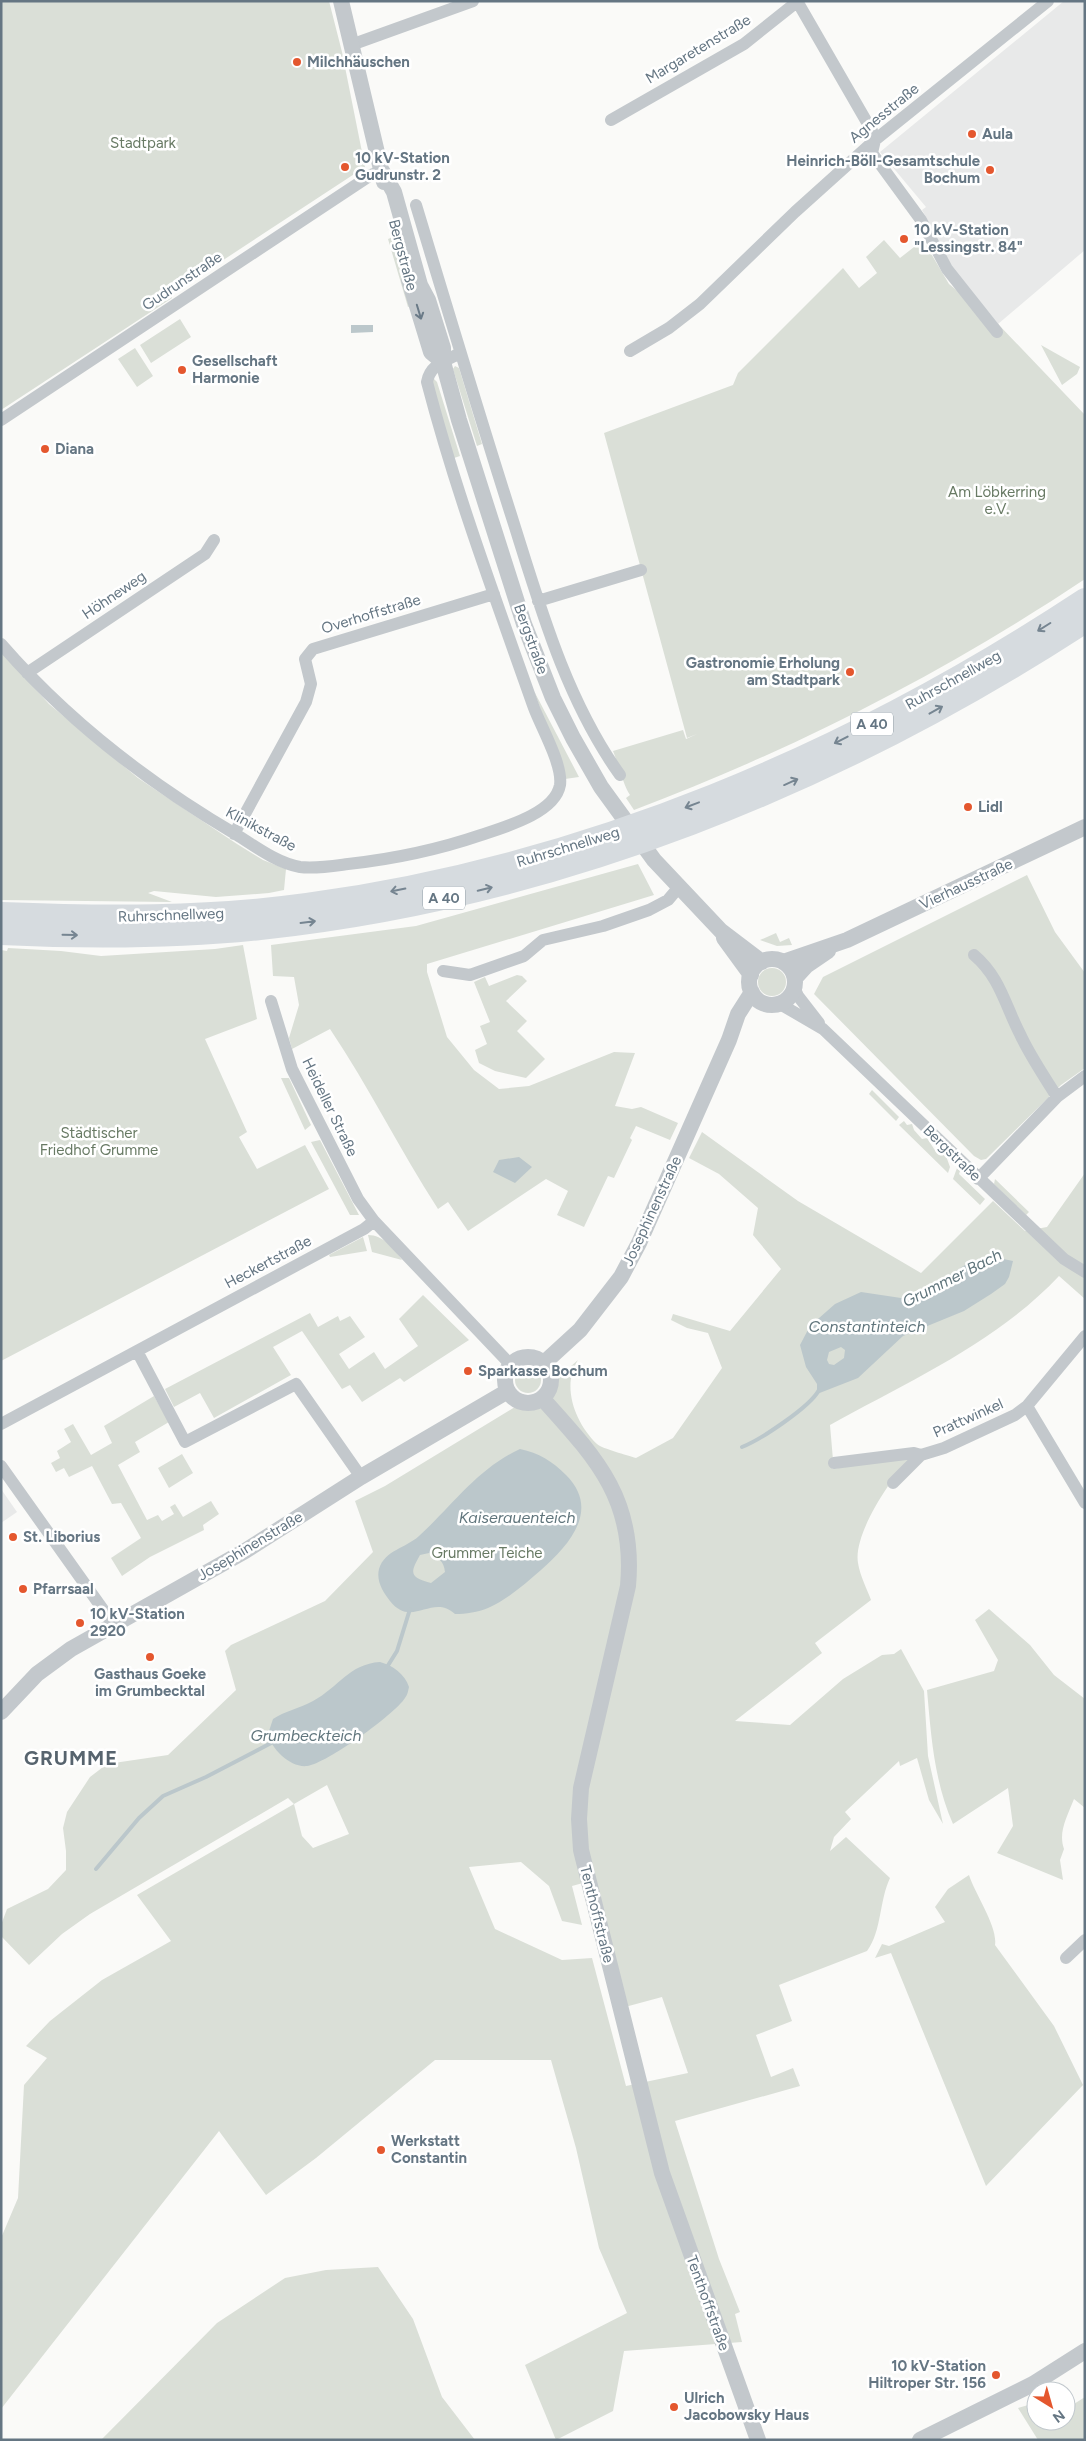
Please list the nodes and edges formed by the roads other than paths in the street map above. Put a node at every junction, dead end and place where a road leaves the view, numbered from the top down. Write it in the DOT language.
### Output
graph roads {
  1 [pos="341,1"];
  2 [pos="473,1"];
  3 [pos="797,1"];
  4 [pos="1048,1"];
  5 [pos="351,45"];
  6 [pos="611,120"];
  7 [pos="875,140"];
  8 [pos="382,170"];
  9 [pos="416,205"];
  10 [pos="997,332"];
  11 [pos="630,351"];
  12 [pos="460,353"];
  13 [pos="443,362"];
  14 [pos="1,420"];
  15 [pos="214,540"];
  16 [pos="641,570"];
  17 [pos="494,594"];
  18 [pos="1085,600"];
  19 [pos="538,601"];
  20 [pos="1085,621"];
  21 [pos="1,644"];
  22 [pos="27,673"];
  23 [pos="558,766"];
  24 [pos="620,775"];
  25 [pos="1085,827"];
  26 [pos="652,829"];
  27 [pos="234,834"];
  28 [pos="679,887"];
  29 [pos="1,914"];
  30 [pos="250,920"];
  31 [pos="721,931"];
  32 [pos="8,934"];
  33 [pos="847,940"];
  34 [pos="974,956"];
  35 [pos="762,962"];
  36 [pos="783,962"];
  37 [pos="443,970"];
  38 [pos="751,975"];
  39 [pos="795,982"];
  40 [pos="752,992"];
  41 [pos="271,1001"];
  42 [pos="773,1004"];
  43 [pos="823,1029"];
  44 [pos="729,1040"];
  45 [pos="1085,1076"];
  46 [pos="1057,1097"];
  47 [pos="978,1179"];
  48 [pos="374,1221"];
  49 [pos="1085,1272"];
  50 [pos="1085,1336"];
  51 [pos="137,1351"];
  52 [pos="544,1363"];
  53 [pos="511,1365"];
  54 [pos="508,1390"];
  55 [pos="542,1398"];
  56 [pos="1027,1406"];
  57 [pos="1,1424"];
  58 [pos="921,1455"];
  59 [pos="834,1463"];
  60 [pos="1,1466"];
  61 [pos="362,1477"];
  62 [pos="893,1483"];
  63 [pos="1085,1503"];
  64 [pos="114,1625"];
  65 [pos="1,1712"];
  66 [pos="1085,1940"];
  67 [pos="1066,1958"];
  68 [pos="1085,2351"];
  69 [pos="758,2440"];
  70 [pos="920,2440"];
  1 -- 5 [label="street, Bergstraße"];
  2 -- 5 [label="street"];
  3 -- 6 [label="street, Margaretenstraße"];
  3 -- 7 [label="street"];
  4 -- 7 [label="street, Agnesstraße"];
  5 -- 8 [label="street, Bergstraße"];
  7 -- 10 [label="street"];
  7 -- 11 [label="street, Agnesstraße"];
  8 -- 13 [label="street, Bergstraße"];
  8 -- 14 [label="street, Gudrunstraße"];
  9 -- 12 [label="street, Bergstraße"];
  12 -- 13 [label="street, Bergstraße"];
  12 -- 19 [label="street, Bergstraße"];
  13 -- 17 [label="street, Bergstraße"];
  13 -- 28 [label="street, Bergstraße"];
  15 -- 22 [label="street, Höhneweg"];
  16 -- 19 [label="street, Bergstraße"];
  17 -- 23 [label="street, Bergstraße"];
  17 -- 27 [label="street, Overhoffstraße"];
  18 -- 26 [label="highway, Ruhrschnellweg / A 40, one-way"];
  19 -- 24 [label="street, Bergstraße"];
  26 -- 20 [label="highway, Ruhrschnellweg / A 40, one-way"];
  21 -- 22 [label="street, Klinikstraße"];
  22 -- 27 [label="street, Klinikstraße"];
  23 -- 27 [label="street, Klinikstraße"];
  25 -- 33 [label="street, Vierhausstraße"];
  26 -- 30 [label="highway, Ruhrschnellweg / A 40"];
  28 -- 31 [label="street, Bergstraße"];
  28 -- 37 [label="street"];
  29 -- 30 [label="highway, Ruhrschnellweg / A 40"];
  32 -- 30 [label="highway, Ruhrschnellweg / A 40, one-way"];
  31 -- 35 [label="street, Bergstraße"];
  31 -- 38 [label="street, Bergstraße"];
  33 -- 36 [label="street, Vierhausstraße"];
  33 -- 39 [label="street, Vierhausstraße"];
  34 -- 46 [label="street"];
  35 -- 36 [label="street"];
  35 -- 38 [label="street"];
  36 -- 39 [label="street, Bergstraße"];
  38 -- 40 [label="street"];
  39 -- 42 [label="street"];
  39 -- 43 [label="street, Bergstraße"];
  40 -- 42 [label="street, Bergstraße"];
  40 -- 44 [label="street, Josephinenstraße"];
  41 -- 48 [label="street, Heideller Straße"];
  42 -- 43 [label="street, Bergstraße"];
  42 -- 44 [label="street, Josephinenstraße"];
  43 -- 47 [label="street, Bergstraße"];
  44 -- 52 [label="street, Josephinenstraße"];
  45 -- 46 [label="street"];
  46 -- 47 [label="street"];
  47 -- 49 [label="street, Bergstraße"];
  48 -- 51 [label="street, Heckertstraße"];
  48 -- 53 [label="street"];
  50 -- 56 [label="street, Prattwinkel"];
  51 -- 57 [label="street, Heckertstraße"];
  51 -- 61 [label="street"];
  52 -- 53 [label="street"];
  52 -- 55 [label="street"];
  53 -- 54 [label="street"];
  54 -- 55 [label="street"];
  54 -- 61 [label="street, Josephinenstraße"];
  55 -- 69 [label="street, Tenthoffstraße"];
  56 -- 58 [label="street, Prattwinkel"];
  56 -- 63 [label="street, Prattwinkel"];
  58 -- 59 [label="street, Prattwinkel"];
  58 -- 62 [label="street, Prattwinkel"];
  60 -- 64 [label="street"];
  61 -- 64 [label="street, Josephinenstraße"];
  64 -- 65 [label="street, Josephinenstraße"];
  66 -- 67 [label="street"];
  68 -- 70 [label="street"];
}
